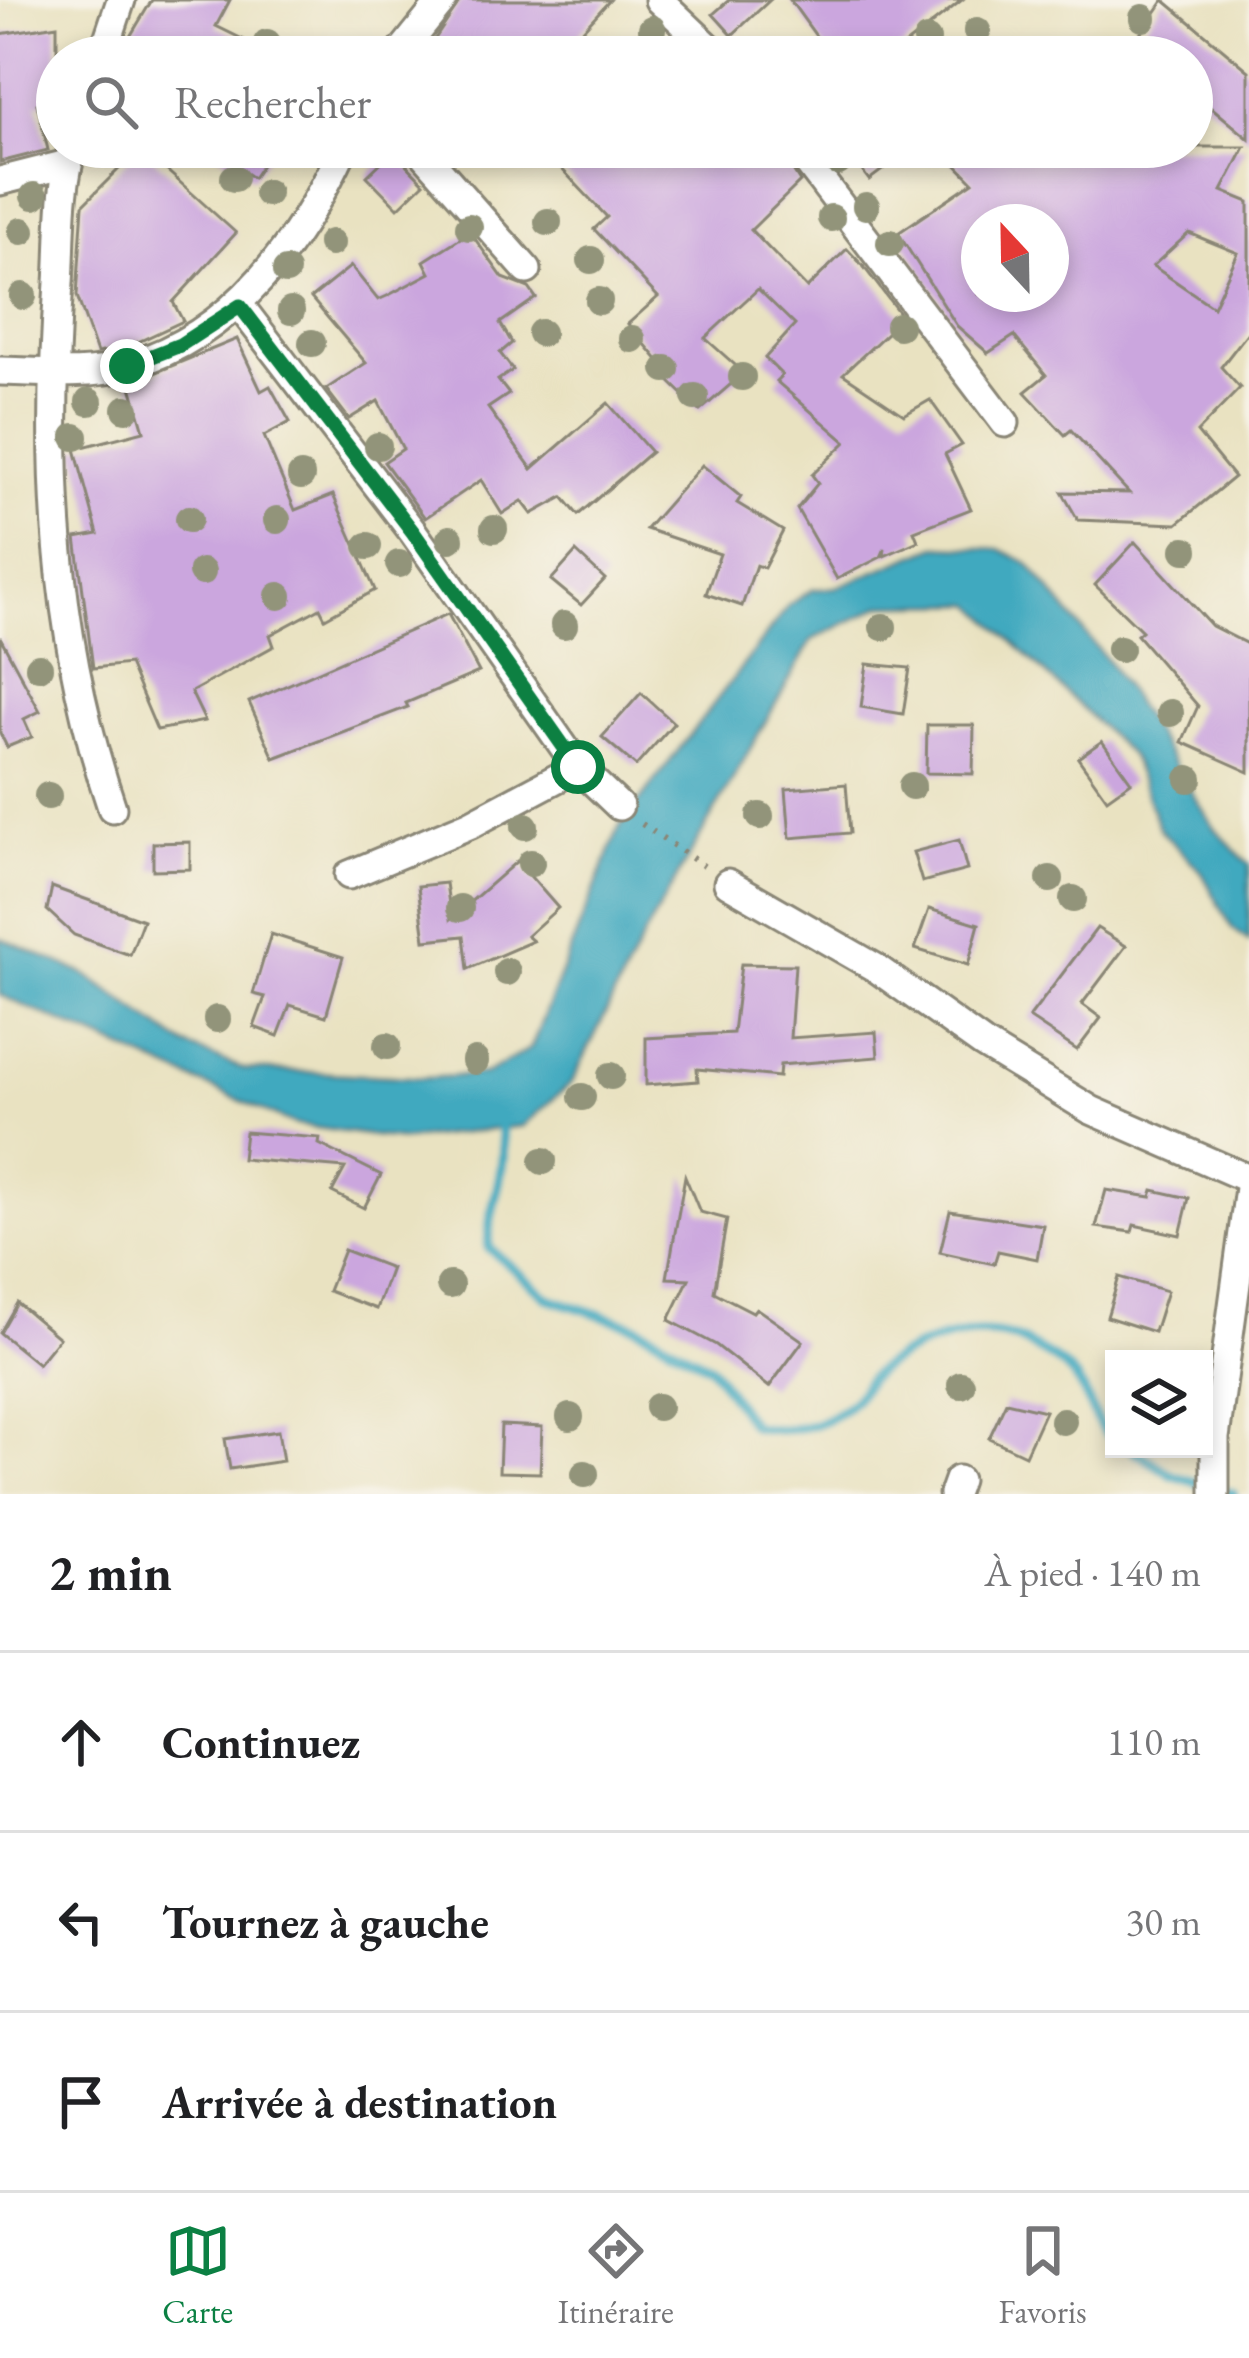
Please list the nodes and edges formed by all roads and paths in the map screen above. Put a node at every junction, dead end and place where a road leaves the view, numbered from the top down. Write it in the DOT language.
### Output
graph roads {
  1 [pos="121,0"];
  2 [pos="443,0"];
  3 [pos="659,0"];
  4 [pos="109,36"];
  5 [pos="414,36"];
  6 [pos="696,36"];
  7 [pos="36,168"];
  8 [pos="69,168"];
  9 [pos="334,168"];
  10 [pos="437,168"];
  11 [pos="812,168"];
  12 [pos="0,182"];
  13 [pos="527,270"];
  14 [pos="240,306"];
  15 [pos="0,371"];
  16 [pos="52,373"];
  17 [pos="1005,423"];
  18 [pos="578,767"];
  19 [pos="112,808"];
  20 [pos="622,809"];
  21 [pos="697,861"];
  22 [pos="349,875"];
  23 [pos="728,883"];
  24 [pos="1249,1178"];
  25 [pos="1249,1188"];
  26 [pos="1215,1494"];
  1 -- 4 [label="street"];
  2 -- 5 [label="street"];
  3 -- 6 [label="street"];
  7 -- 12 [label="street"];
  8 -- 16 [label="street"];
  9 -- 14 [label="street"];
  10 -- 13 [label="street"];
  11 -- 17 [label="street"];
  14 -- 16 [label="street"];
  14 -- 18 [label="street"];
  15 -- 16 [label="street"];
  16 -- 19 [label="street"];
  18 -- 20 [label="street"];
  18 -- 22 [label="street"];
  20 -- 21 [label="path"];
  23 -- 24 [label="street"];
  25 -- 26 [label="street"];
}
